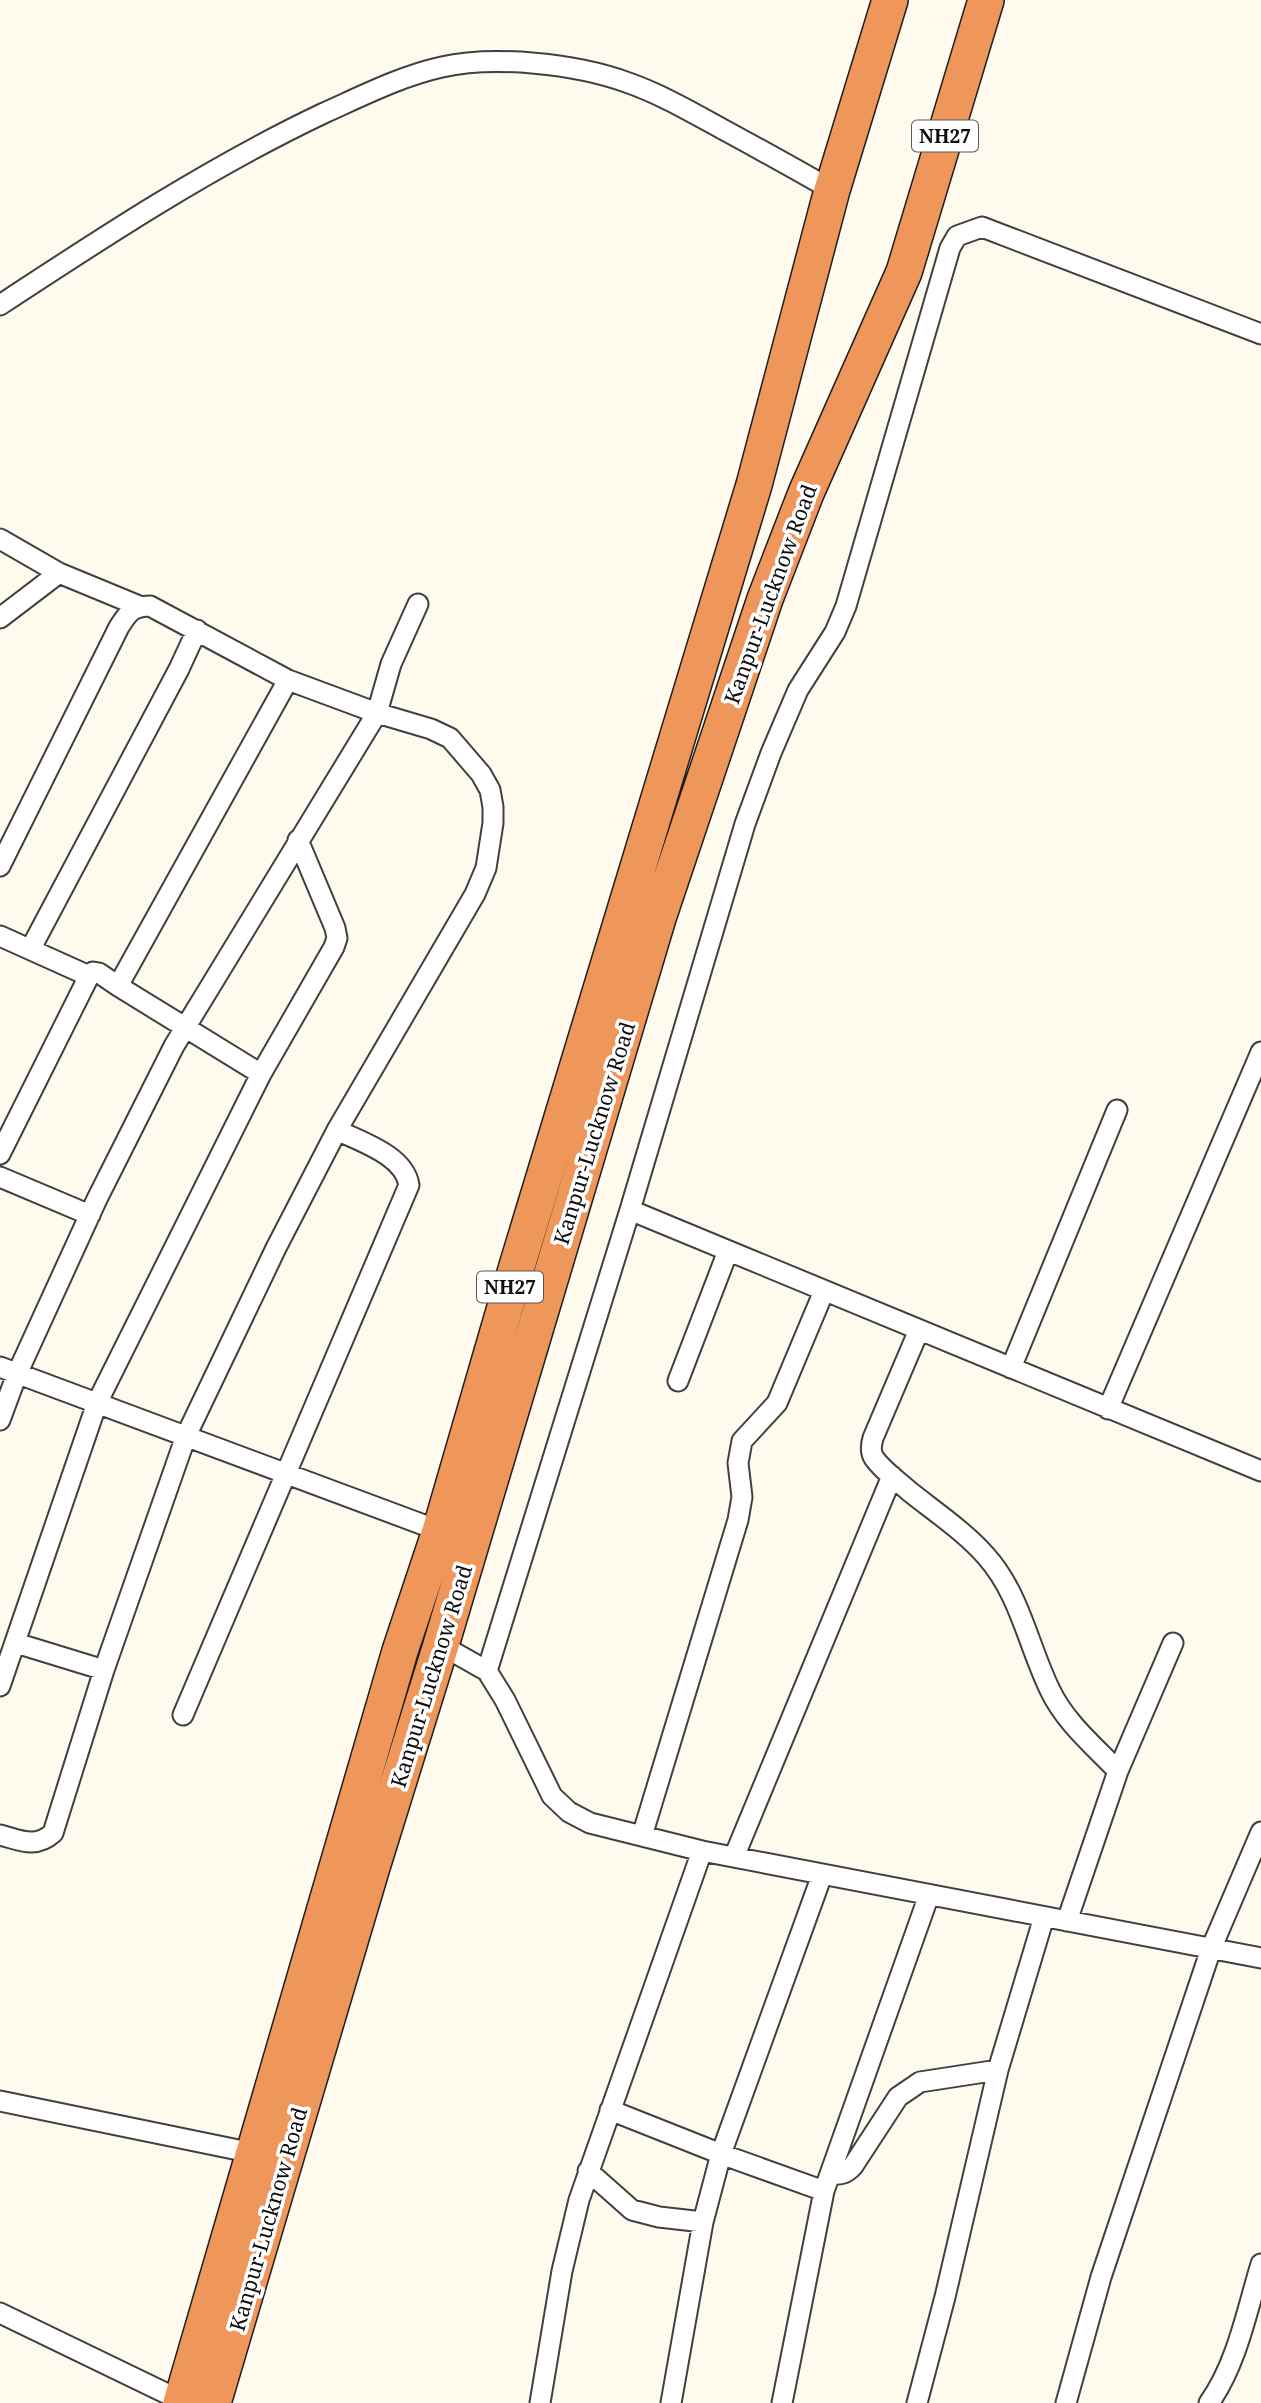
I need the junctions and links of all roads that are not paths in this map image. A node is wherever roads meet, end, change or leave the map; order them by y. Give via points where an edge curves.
1 (890, 0) edge
2 (986, 0) edge
3 (835, 180) junction
4 (0, 305) edge
5 (1261, 334) edge
6 (0, 539) edge
7 (59, 573) junction
8 (418, 604) dead end
9 (139, 606) junction
10 (0, 618) edge
11 (197, 630) junction
12 (288, 680) junction
13 (377, 713) junction
14 (298, 840) junction
15 (0, 866) edge
16 (0, 936) edge
17 (32, 948) junction
18 (89, 976) junction
19 (118, 986) junction
20 (186, 1026) junction
21 (1261, 1052) edge
22 (261, 1074) junction
23 (1117, 1110) dead end
24 (337, 1130) junction
25 (0, 1154) edge
26 (0, 1177) edge
27 (630, 1210) junction
28 (90, 1215) junction
29 (728, 1251) junction
30 (824, 1291) junction
31 (919, 1330) junction
32 (1011, 1368) junction
33 (8, 1371) edge
34 (678, 1381) dead end
35 (97, 1404) junction
36 (1108, 1409) junction
37 (0, 1420) edge
38 (186, 1436) junction
39 (1261, 1471) edge
40 (285, 1472) junction
41 (892, 1476) junction
42 (440, 1531) junction
43 (16, 1643) junction
44 (1173, 1643) dead end
45 (441, 1646) junction
46 (104, 1670) junction
47 (487, 1671) junction
48 (0, 1686) edge
49 (183, 1715) dead end
50 (1118, 1771) junction
51 (1261, 1832) edge
52 (0, 1836) edge
53 (642, 1836) junction
54 (363, 1839) junction
55 (702, 1851) junction
56 (734, 1857) junction
57 (822, 1875) junction
58 (929, 1895) junction
59 (1044, 1917) junction
60 (1067, 1922) junction
61 (1210, 1949) junction
62 (1261, 1958) edge
63 (998, 2070) junction
64 (0, 2101) edge
65 (610, 2110) junction
66 (253, 2153) junction
67 (721, 2154) junction
68 (588, 2171) junction
69 (827, 2183) junction
70 (703, 2222) junction
71 (1261, 2264) edge
72 (0, 2313) edge
73 (192, 2402) edge
74 (540, 2403) edge
75 (671, 2403) edge
76 (782, 2403) edge
77 (917, 2403) edge
78 (1066, 2403) edge
79 (1209, 2403) edge

1 - 3 highway, Kanpur-Lucknow Road / NH27
2 - 45 highway, Kanpur-Lucknow Road / NH27 via 904,272 811,481 756,626 659,918
3 - 4 street via 624,81 518,62 442,67 360,96 268,139 116,229
3 - 42 highway, Kanpur-Lucknow Road / NH27 via 754,485
5 - 27 street via 982,227 957,236 846,606 798,690 746,824
6 - 7 street
7 - 9 street
7 - 10 street
8 - 13 street via 391,664
9 - 11 street via 150,606
9 - 15 street via 128,612 119,627
11 - 12 street
11 - 17 street
12 - 13 street
12 - 19 street
13 - 14 street
13 - 24 street via 450,737 490,790 493,822 486,869 475,894
14 - 20 street
14 - 22 street via 337,938
16 - 17 street
17 - 18 street
18 - 19 street via 99,973
18 - 25 street
19 - 20 street
20 - 22 street
20 - 28 street
21 - 36 street
22 - 35 street
23 - 32 street
24 - 38 street
24 - 40 street via 401,1166 409,1185
26 - 28 street
27 - 29 street
27 - 47 street
28 - 33 street
29 - 30 street
29 - 34 street
30 - 31 street
30 - 53 street via 777,1403 742,1441 738,1520
31 - 32 street
31 - 41 street via 873,1438 874,1458
32 - 36 street
33 - 35 street
33 - 37 street
35 - 38 street
35 - 43 street
36 - 39 street
38 - 40 street
38 - 46 street
40 - 42 street
40 - 49 street
41 - 50 street via 972,1541 995,1567 1014,1597 1058,1705
41 - 56 street
42 - 54 highway, Kanpur-Lucknow Road / NH27 via 400,1651
43 - 46 street
43 - 48 street
44 - 50 street
45 - 47 street
45 - 54 highway, Kanpur-Lucknow Road / NH27
46 - 52 street via 52,1833 34,1843
47 - 53 street via 552,1796 590,1823
50 - 60 street
51 - 61 street
53 - 55 street
54 - 66 highway, Kanpur-Lucknow Road / NH27
54 - 73 highway, Kanpur-Lucknow Road / NH27
55 - 56 street
55 - 65 street
56 - 57 street
57 - 58 street
57 - 67 street
58 - 59 street
58 - 69 street
59 - 60 street
59 - 63 street
60 - 61 street
61 - 62 street
61 - 78 street via 1112,2244
63 - 69 street via 920,2082 909,2088 898,2097 848,2172
63 - 77 street
64 - 66 street
65 - 67 street
65 - 68 street
66 - 73 highway, Kanpur-Lucknow Road / NH27
67 - 69 street
67 - 70 street
68 - 70 street via 632,2210
68 - 74 street via 562,2271
69 - 76 street
70 - 75 street
71 - 79 street via 1225,2376
72 - 73 street

